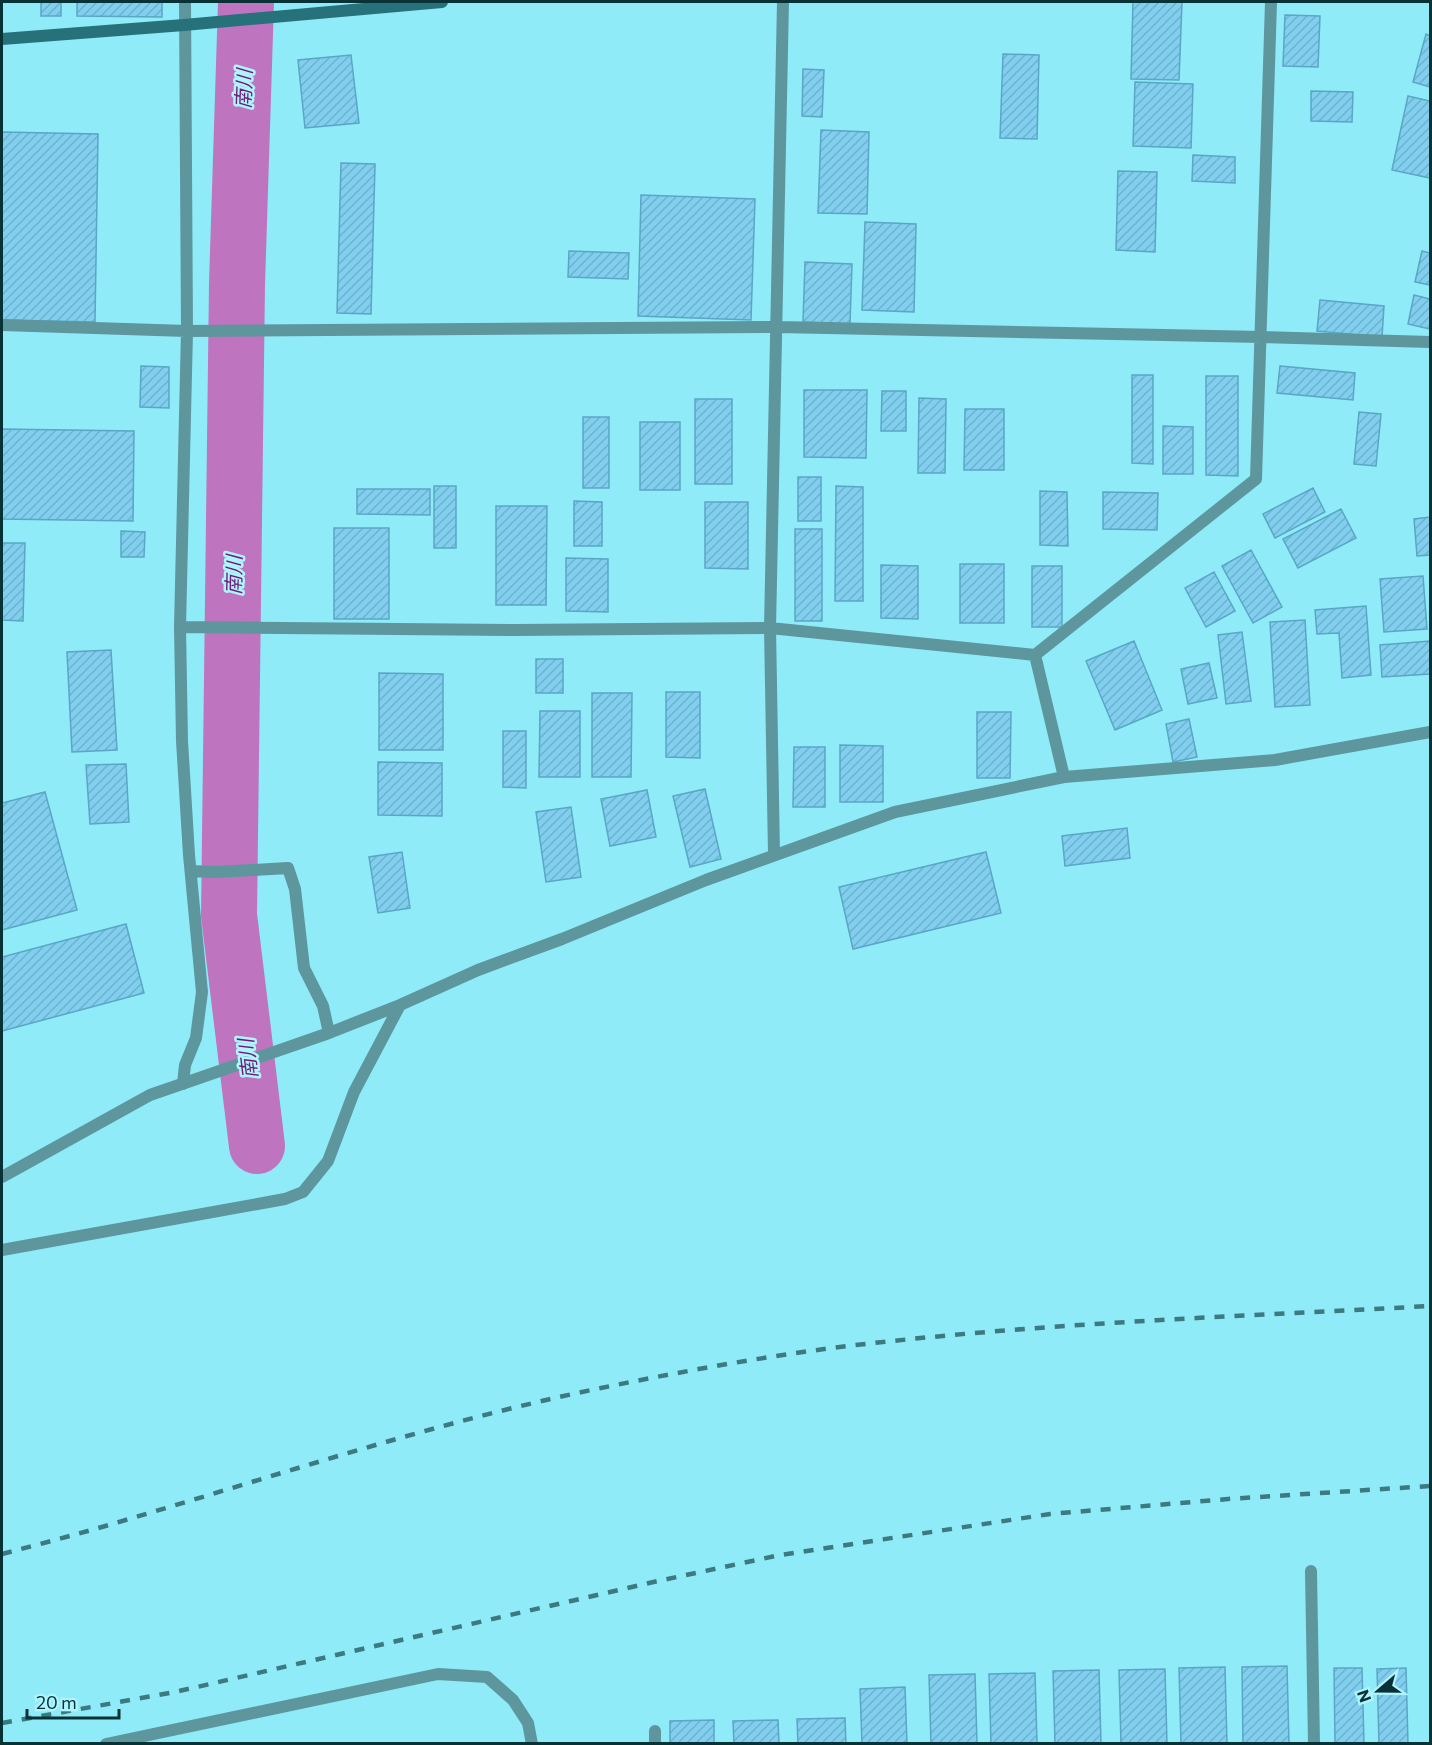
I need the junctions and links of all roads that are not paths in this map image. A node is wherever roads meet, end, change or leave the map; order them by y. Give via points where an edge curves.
1 (185, 2) edge
2 (442, 2) edge
3 (783, 2) edge
4 (1271, 2) edge
5 (184, 25) junction
6 (2, 39) edge
7 (2, 326) edge
8 (778, 327) junction
9 (187, 331) junction
10 (1262, 337) junction
11 (1431, 342) edge
12 (180, 627) junction
13 (770, 628) junction
14 (1035, 655) junction
15 (1431, 732) edge
16 (1064, 777) junction
17 (774, 854) junction
18 (191, 871) junction
19 (400, 1005) junction
20 (329, 1033) junction
21 (183, 1084) junction
22 (2, 1177) edge
23 (2, 1250) edge
24 (1311, 1571) dead end
25 (106, 1743) edge
26 (532, 1743) edge
27 (1314, 1743) edge

1 - 5 street
2 - 5 main road
3 - 8 street
4 - 10 street
5 - 6 main road
5 - 9 street
7 - 9 street
8 - 9 street
8 - 10 street
8 - 13 street
9 - 12 street
10 - 11 street
10 - 14 street via 1256,479
12 - 13 street
12 - 18 street via 182,741
13 - 14 street
13 - 17 street
14 - 16 street
15 - 16 street via 1275,760
16 - 17 street via 895,812
17 - 19 street via 478,970
18 - 20 street via 288,868 295,889 304,968 323,1006
18 - 21 street via 202,992 196,1038 185,1065
19 - 20 street
19 - 23 street via 354,1092 328,1161 303,1192 285,1199
20 - 21 street
21 - 22 street via 150,1095
24 - 27 street
25 - 26 street via 438,1674 487,1677 513,1700 528,1724

